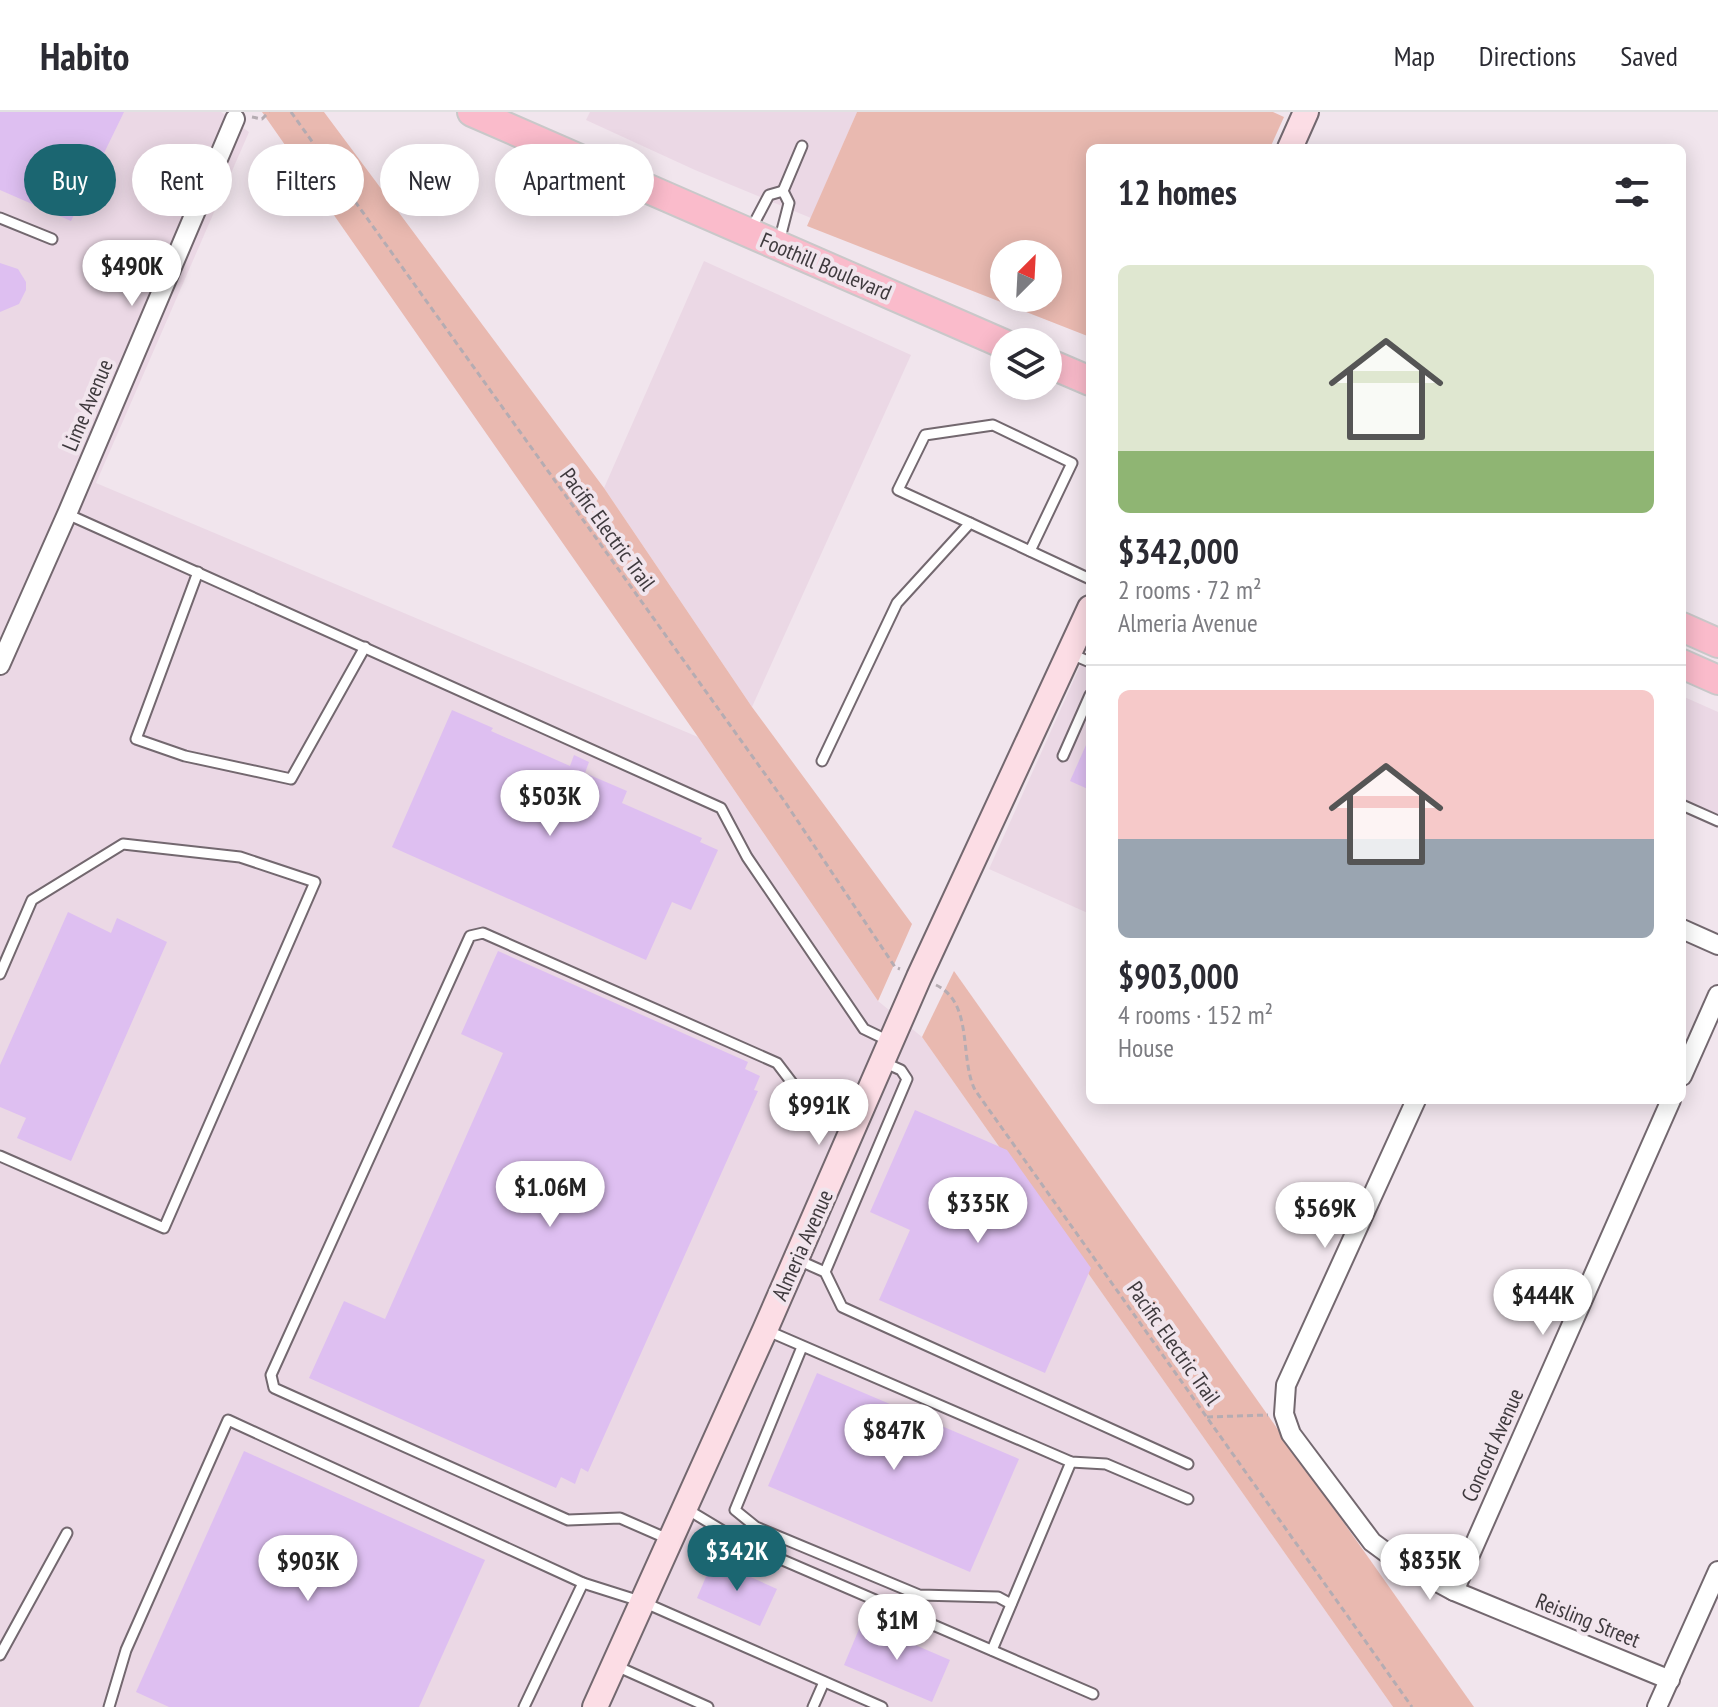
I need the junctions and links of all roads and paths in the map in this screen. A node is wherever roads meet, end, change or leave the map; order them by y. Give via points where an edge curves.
1 (269, 112) edge
2 (291, 112) edge
3 (472, 112) edge
4 (1306, 112) edge
5 (241, 117) joint
6 (1292, 144) edge
7 (802, 146) dead end
8 (783, 191) junction
9 (0, 218) edge
10 (749, 233) junction
11 (52, 239) dead end
12 (778, 246) junction
13 (990, 338) edge
14 (1062, 369) edge
15 (1086, 379) edge
16 (67, 514) junction
17 (970, 523) junction
18 (1030, 551) junction
19 (198, 572) junction
20 (1086, 577) edge
21 (1086, 628) edge
22 (1686, 629) edge
23 (1718, 643) edge
24 (365, 647) junction
25 (1080, 658) edge
26 (0, 665) edge
27 (1686, 666) edge
28 (1718, 680) edge
29 (1086, 704) edge
30 (1063, 756) dead end
31 (822, 761) dead end
32 (1686, 807) edge
33 (1718, 821) edge
34 (1686, 931) edge
35 (1718, 945) edge
36 (895, 967) dead end
37 (0, 974) edge
38 (941, 987) dead end
39 (1718, 995) edge
40 (886, 1052) junction
41 (1686, 1067) edge
42 (1414, 1104) edge
43 (1669, 1104) edge
44 (859, 1116) junction
45 (0, 1156) edge
46 (796, 1260) junction
47 (825, 1272) junction
48 (765, 1330) junction
49 (802, 1347) junction
50 (1284, 1414) junction
51 (1207, 1417) junction
52 (1071, 1462) junction
53 (1188, 1464) dead end
54 (1188, 1499) dead end
55 (685, 1508) junction
56 (67, 1533) dead end
57 (670, 1540) junction
58 (1718, 1571) edge
59 (583, 1583) junction
60 (1454, 1591) junction
61 (643, 1602) junction
62 (1011, 1604) junction
63 (992, 1650) junction
64 (0, 1655) edge
65 (614, 1665) junction
66 (1670, 1680) junction
67 (824, 1682) junction
68 (1093, 1694) dead end
69 (109, 1707) edge
70 (524, 1707) edge
71 (595, 1707) edge
72 (708, 1707) edge
73 (813, 1707) edge
74 (882, 1707) edge
75 (1412, 1707) edge
76 (1657, 1707) edge

1 - 5 path via 262,119
2 - 36 path, Pacific Electric Trail via 785,802
3 - 10 main road, Foothill Boulevard
4 - 6 street
5 - 16 street, Lime Avenue
7 - 8 lane
8 - 10 lane via 769,195
8 - 12 lane via 789,203
9 - 11 lane
10 - 12 main road, Foothill Boulevard
12 - 13 main road, Foothill Boulevard
14 - 15 main road
16 - 19 lane
16 - 26 street, Lime Avenue
17 - 18 lane
17 - 18 lane via 898,490 925,435 993,425 1072,463
17 - 31 lane via 897,603
18 - 20 lane
19 - 24 lane
19 - 24 lane via 136,739 185,756 291,779
21 - 25 street, Almeria Avenue
22 - 23 main road
24 - 40 lane via 721,808 747,857 864,1029
25 - 40 street, Almeria Avenue
27 - 28 main road
29 - 30 lane
32 - 33 lane
34 - 35 street
37 - 45 lane via 32,900 123,844 240,857 315,882 164,1228
38 - 51 path, Pacific Electric Trail via 958,1006 975,1090
39 - 41 street
40 - 44 street, Almeria Avenue
40 - 47 lane via 907,1079
42 - 50 street via 1286,1385
43 - 60 street, Concord Avenue
44 - 46 street, Almeria Avenue
44 - 57 lane via 796,1088 777,1063 483,933 470,936 271,1375 274,1388 568,1520 620,1518
46 - 47 lane
46 - 48 street, Almeria Avenue
47 - 53 lane via 842,1307
48 - 49 lane
48 - 55 street, Almeria Avenue
49 - 52 lane
49 - 62 lane via 735,1510 756,1527 919,1595 998,1597
50 - 51 path
50 - 60 street, Reisling Street via 1291,1434 1372,1542
51 - 75 path, Pacific Electric Trail
52 - 54 lane via 1106,1464
52 - 62 lane
55 - 57 street, Almeria Avenue
55 - 63 lane via 743,1543
56 - 64 lane
57 - 61 street, Almeria Avenue
58 - 66 street
59 - 61 lane
59 - 69 lane via 228,1420 126,1650
59 - 70 lane
60 - 66 street, Reisling Street
61 - 65 street, Almeria Avenue
61 - 67 lane
62 - 63 lane
63 - 68 lane
65 - 71 street, Almeria Avenue
65 - 72 lane
66 - 76 street
67 - 73 lane
67 - 74 lane

